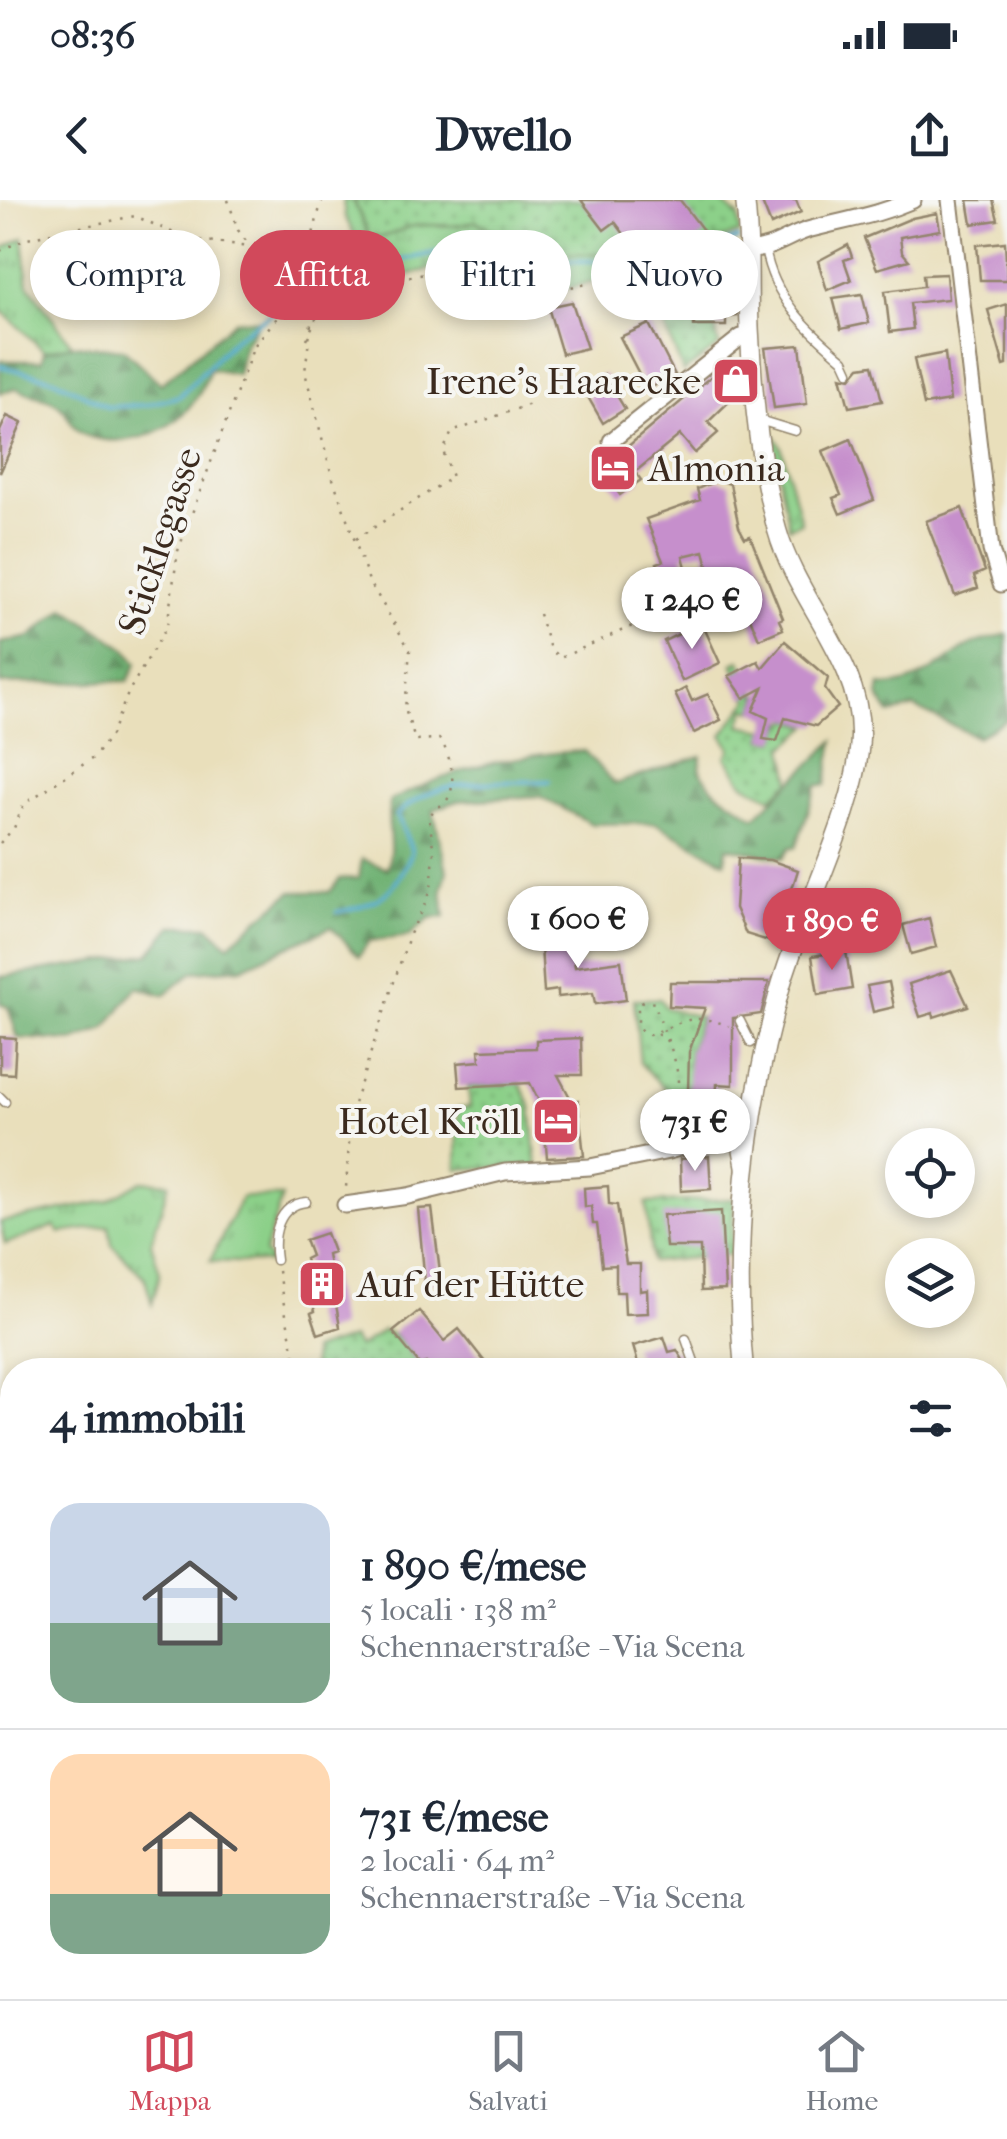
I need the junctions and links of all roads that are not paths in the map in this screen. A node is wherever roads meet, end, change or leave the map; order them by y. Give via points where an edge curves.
1 (745, 200) edge
2 (913, 200) edge
3 (950, 200) edge
4 (753, 230) edge
5 (758, 250) joint
6 (752, 320) edge
7 (750, 337) junction
8 (849, 370) dead end
9 (759, 420) junction
10 (795, 431) dead end
11 (611, 441) dead end
12 (1001, 584) dead end
13 (740, 1021) dead end
14 (751, 1043) dead end
15 (734, 1131) joint
16 (744, 1178) junction
17 (306, 1202) dead end
18 (345, 1205) road end
19 (276, 1260) road end
20 (686, 1340) dead end
21 (692, 1358) edge
22 (744, 1358) edge

1 - 4 street
2 - 5 street
3 - 12 street
5 - 8 lane via 784,302
6 - 7 street
7 - 9 street
7 - 11 street
9 - 10 lane
9 - 16 street via 776,530 850,679 860,739 848,796 780,990
13 - 14 lane
15 - 16 lane
15 - 18 street via 590,1167 506,1172
16 - 22 street
17 - 19 lane via 283,1214
20 - 21 lane

